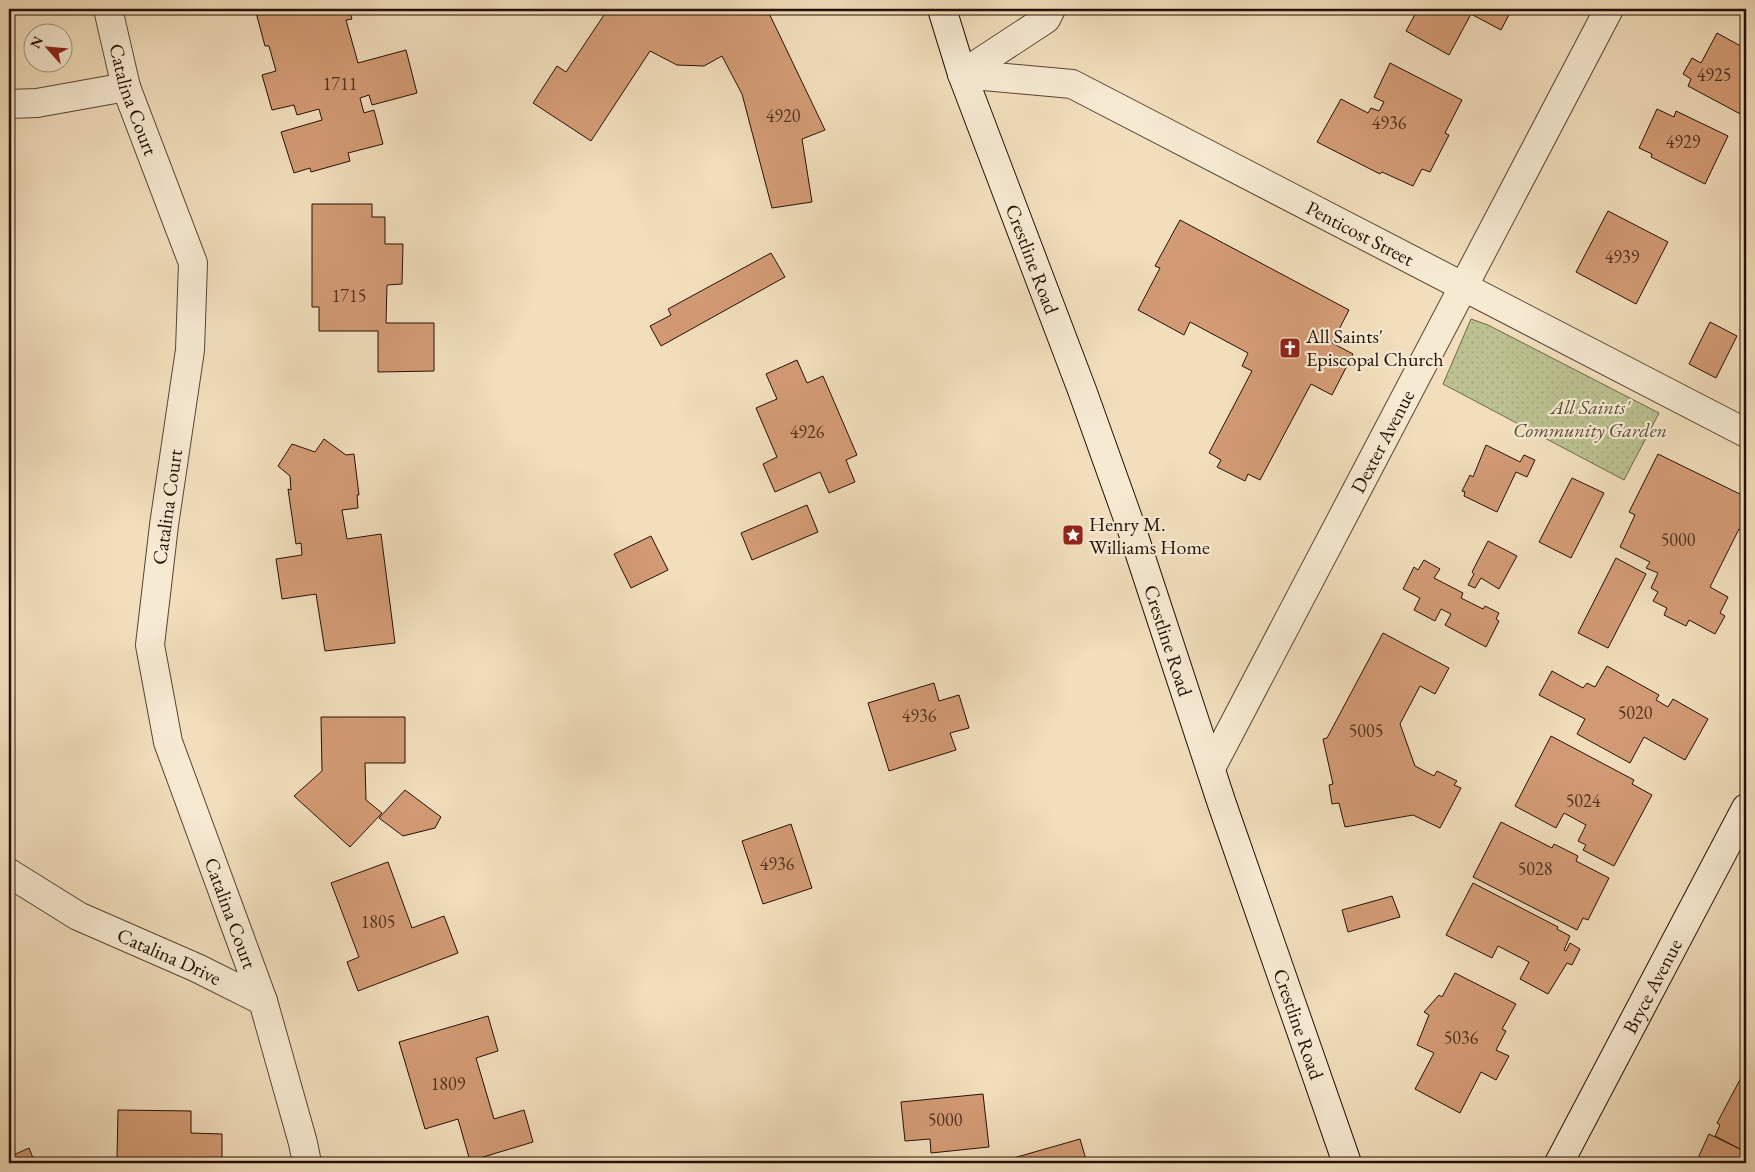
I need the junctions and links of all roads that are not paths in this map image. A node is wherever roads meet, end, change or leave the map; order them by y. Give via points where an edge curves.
1 (108, 9) edge
2 (942, 9) edge
3 (1051, 9) edge
4 (1609, 9) edge
5 (962, 74) junction
6 (126, 87) junction
7 (9, 104) edge
8 (1464, 287) junction
9 (1746, 433) edge
10 (1211, 768) junction
11 (1746, 808) edge
12 (9, 872) edge
13 (263, 1001) junction
14 (307, 1163) edge
15 (1347, 1163) edge
16 (1559, 1163) edge

1 - 6 street, Catalina Court
2 - 5 street, Crestline Road
3 - 5 street via 1046,19
4 - 8 street, Dexter Avenue
5 - 8 street, Penticost Street via 1072,84
5 - 10 street, Crestline Road via 1082,390
6 - 7 street via 37,103
6 - 13 street, Catalina Court via 193,263 190,350 150,644 168,742
8 - 9 street, Penticost Street
8 - 10 street, Dexter Avenue
10 - 15 street, Crestline Road
11 - 16 street, Bryce Avenue
12 - 13 street, Catalina Drive via 78,916
13 - 14 street

